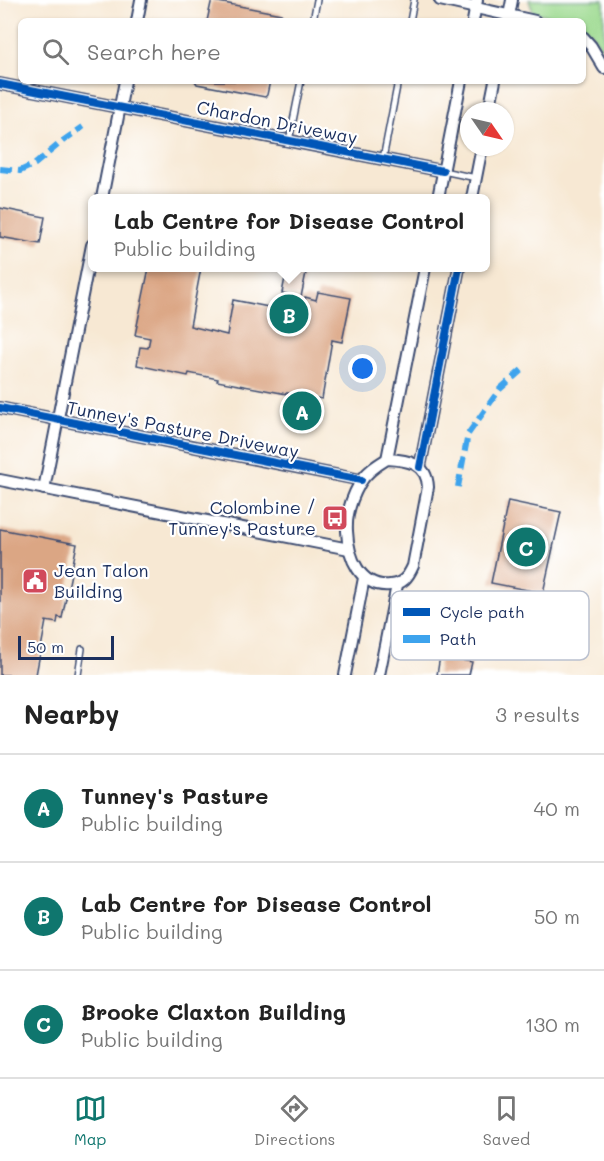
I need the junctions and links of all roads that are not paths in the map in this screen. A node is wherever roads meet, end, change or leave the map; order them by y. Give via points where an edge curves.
1 (141, 0) edge
2 (317, 0) edge
3 (414, 0) edge
4 (440, 0) edge
5 (512, 0) edge
6 (477, 4) edge
7 (138, 18) edge
8 (314, 18) edge
9 (411, 18) edge
10 (508, 18) edge
11 (586, 40) edge
12 (604, 68) edge
13 (0, 84) edge
14 (124, 84) edge
15 (300, 84) edge
16 (397, 84) edge
17 (460, 84) edge
18 (494, 84) edge
19 (491, 102) edge
20 (120, 108) junction
21 (289, 141) junction
22 (480, 156) edge
23 (383, 159) junction
24 (443, 171) junction
25 (476, 178) junction
26 (103, 194) edge
27 (439, 194) edge
28 (473, 194) edge
29 (88, 270) edge
30 (424, 272) edge
31 (458, 272) edge
32 (0, 408) edge
33 (58, 420) junction
34 (387, 459) junction
35 (420, 467) junction
36 (0, 480) edge
37 (361, 480) junction
38 (44, 489) junction
39 (350, 549) junction
40 (364, 578) junction
41 (397, 585) junction
42 (396, 591) edge
43 (391, 617) edge
44 (82, 649) dead end
45 (78, 675) edge
46 (345, 675) edge
47 (380, 675) edge

1 - 7 street
2 - 8 lane
3 - 9 lane
4 - 6 street
5 - 10 street
6 - 10 street
11 - 12 street
13 - 20 street, Chardon Driveway
14 - 20 street
15 - 21 lane
16 - 23 lane
17 - 24 street
18 - 19 street
20 - 21 street, Chardon Driveway
20 - 26 street
21 - 23 street, Chardon Driveway
22 - 25 street
23 - 24 street, Chardon Driveway
24 - 25 lane, Chardon Driveway
24 - 27 street
25 - 28 street
29 - 33 street
30 - 34 street
31 - 35 street
32 - 33 street, Tunney's Pasture Driveway
33 - 37 street, Tunney's Pasture Driveway
33 - 38 street
34 - 35 street
34 - 37 street
35 - 41 street via 428,487 415,554 410,575
36 - 38 street
37 - 39 street via 348,513
38 - 39 street
39 - 40 street
40 - 41 street via 386,586
40 - 46 street
41 - 42 street
43 - 47 street
44 - 45 lane

